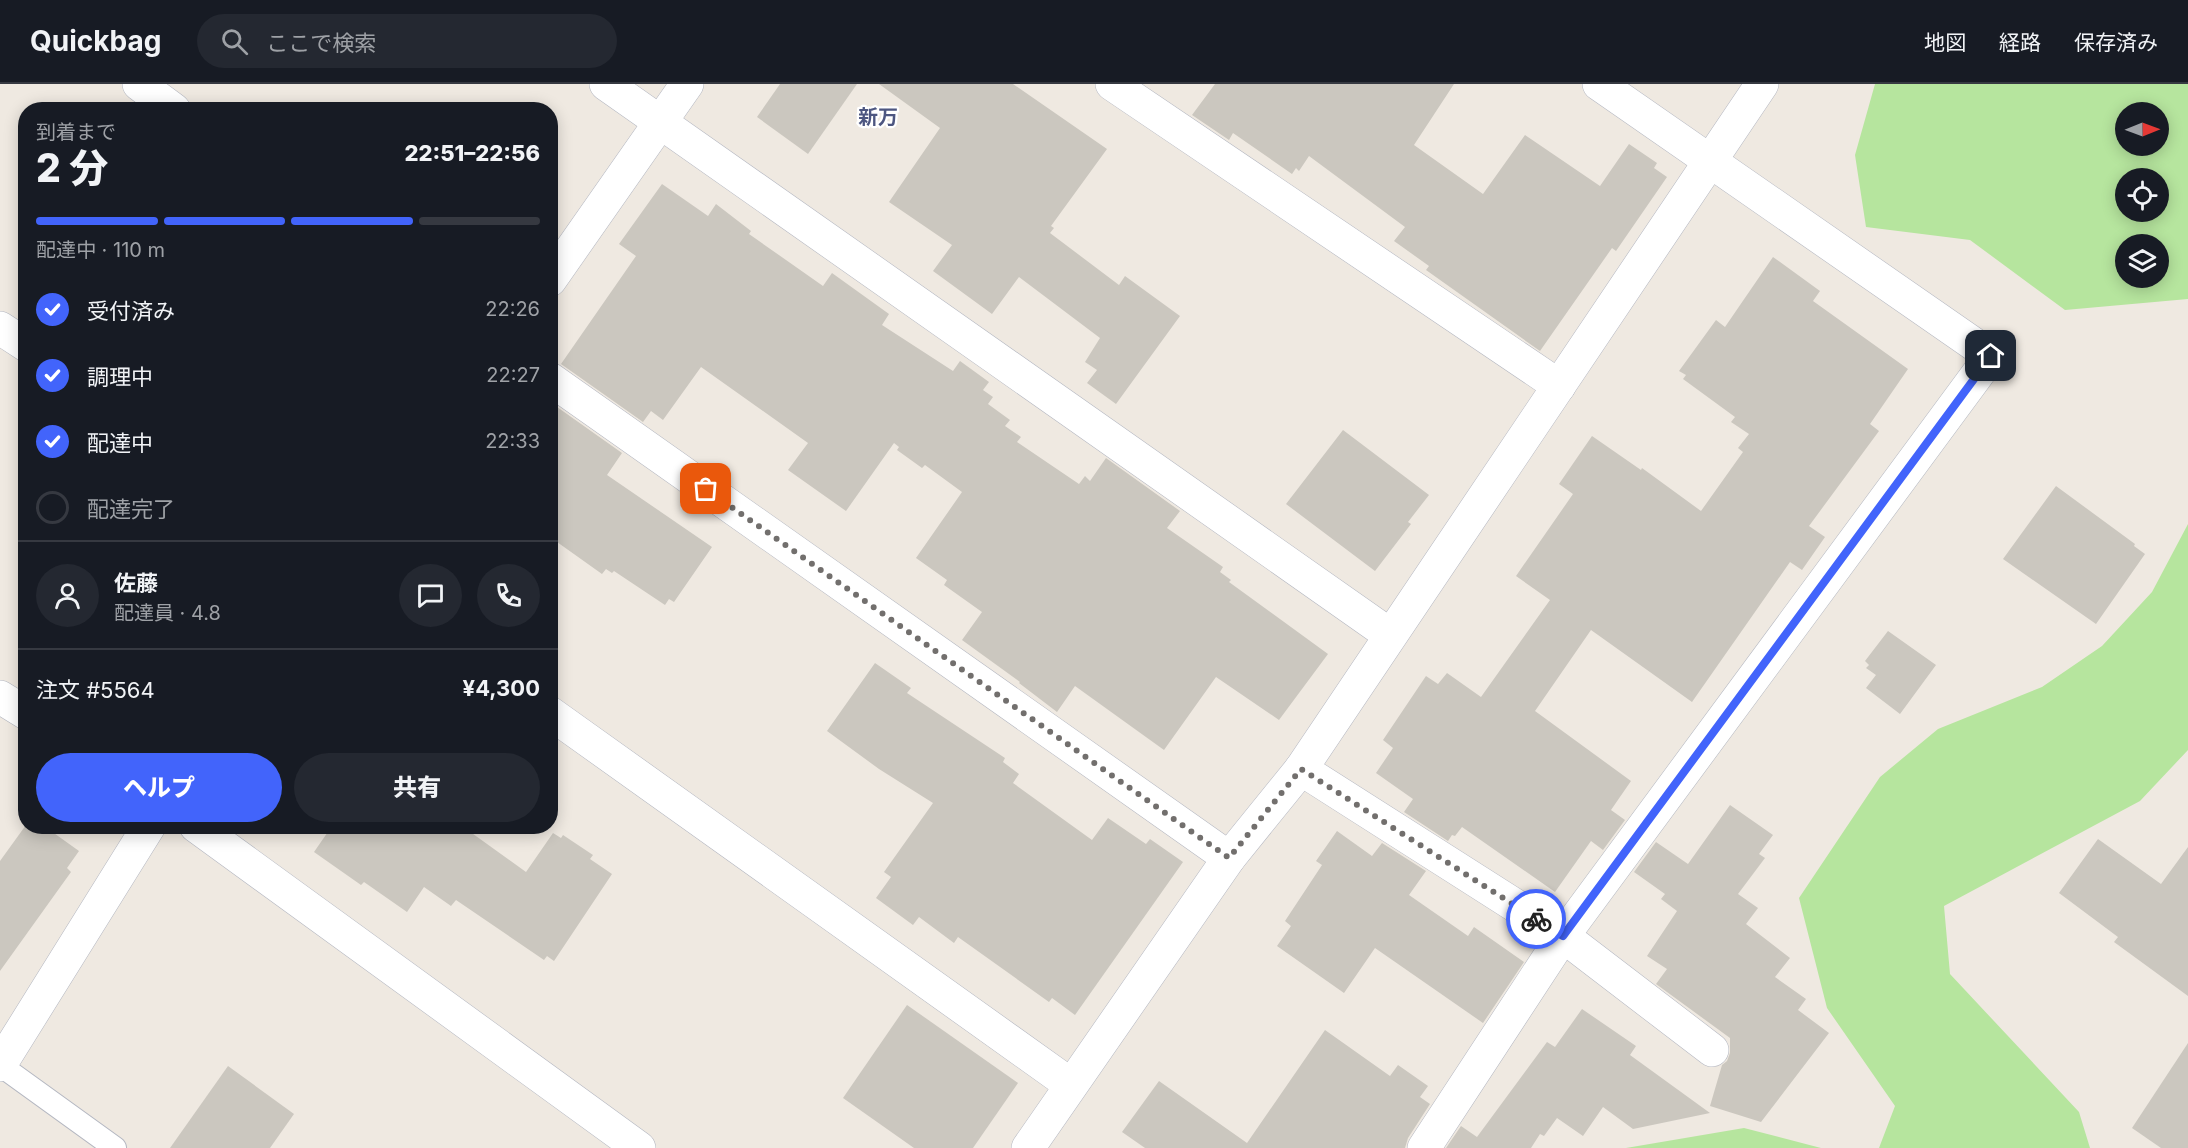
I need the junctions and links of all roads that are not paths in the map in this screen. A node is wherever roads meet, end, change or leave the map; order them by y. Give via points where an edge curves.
1 (139, 84) edge
2 (606, 84) edge
3 (687, 84) edge
4 (1112, 84) edge
5 (1599, 84) edge
6 (1762, 84) edge
7 (163, 102) edge
8 (660, 122) junction
9 (1711, 161) junction
10 (558, 269) edge
11 (0, 328) edge
12 (18, 340) edge
13 (558, 385) edge
14 (1559, 386) junction
15 (1390, 635) junction
16 (0, 696) edge
17 (18, 708) edge
18 (558, 719) edge
19 (1301, 769) junction
20 (144, 834) edge
21 (207, 834) edge
22 (1229, 858) junction
23 (1563, 936) junction
24 (1712, 1050) dead end
25 (0, 1065) edge
26 (1071, 1085) junction
27 (115, 1148) edge
28 (639, 1148) edge
29 (1028, 1148) edge
30 (1424, 1148) edge

1 - 7 street
2 - 8 street
3 - 8 street
4 - 14 street
5 - 9 street
6 - 9 street
8 - 10 street
8 - 15 street
9 - 14 street
9 - 23 street via 1991,356
11 - 12 street
13 - 22 street
14 - 15 street
15 - 19 street
16 - 17 street
18 - 26 street
19 - 22 street
19 - 23 street
20 - 25 street
21 - 28 street
22 - 26 street
23 - 24 street
23 - 30 street
25 - 27 lane
26 - 29 street

